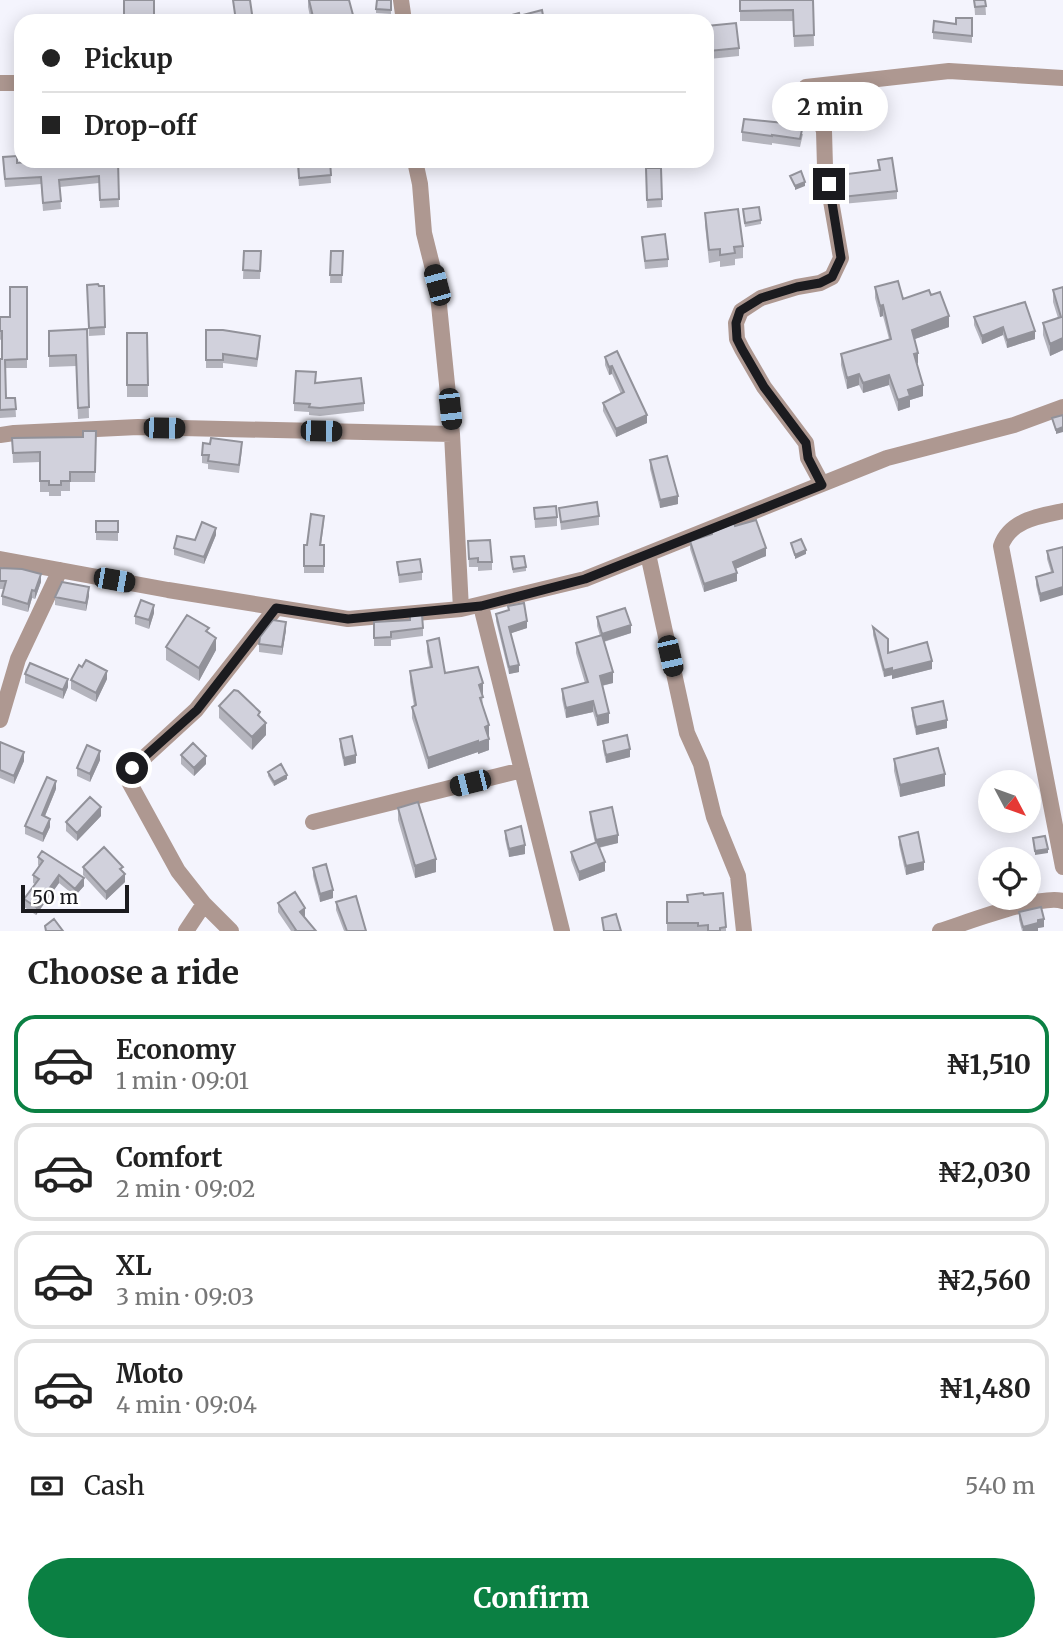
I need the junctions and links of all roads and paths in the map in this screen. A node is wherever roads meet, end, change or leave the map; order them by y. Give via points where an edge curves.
1 (1063, 78) edge
2 (417, 168) edge
3 (1063, 407) edge
4 (452, 434) junction
5 (0, 436) edge
6 (822, 485) junction
7 (1063, 511) edge
8 (648, 554) junction
9 (0, 559) edge
10 (60, 570) junction
11 (481, 606) junction
12 (276, 608) junction
13 (461, 609) junction
14 (0, 720) edge
15 (522, 770) junction
16 (313, 822) dead end
17 (1063, 867) edge
18 (1063, 901) edge
19 (204, 904) junction
20 (186, 931) edge
21 (231, 931) edge
22 (562, 931) edge
23 (744, 931) edge
24 (940, 931) edge

1 - 6 street via 949,71 806,87 824,131 825,167 841,258 832,277 761,298 740,311 736,323 742,349 806,443
2 - 4 street via 424,233 437,285
3 - 6 street via 1014,425 887,458
4 - 5 street via 138,427
4 - 13 street
6 - 8 street
7 - 17 street via 1014,526 1001,546
8 - 11 street via 585,579
8 - 23 street via 687,733 738,876
9 - 10 street
10 - 12 street
10 - 14 street via 18,659
11 - 13 street
11 - 15 street
12 - 13 street via 348,619
12 - 19 street via 197,710 132,768 128,780 178,871
15 - 16 street
15 - 22 street
18 - 24 street via 1021,906
19 - 20 street
19 - 21 street

